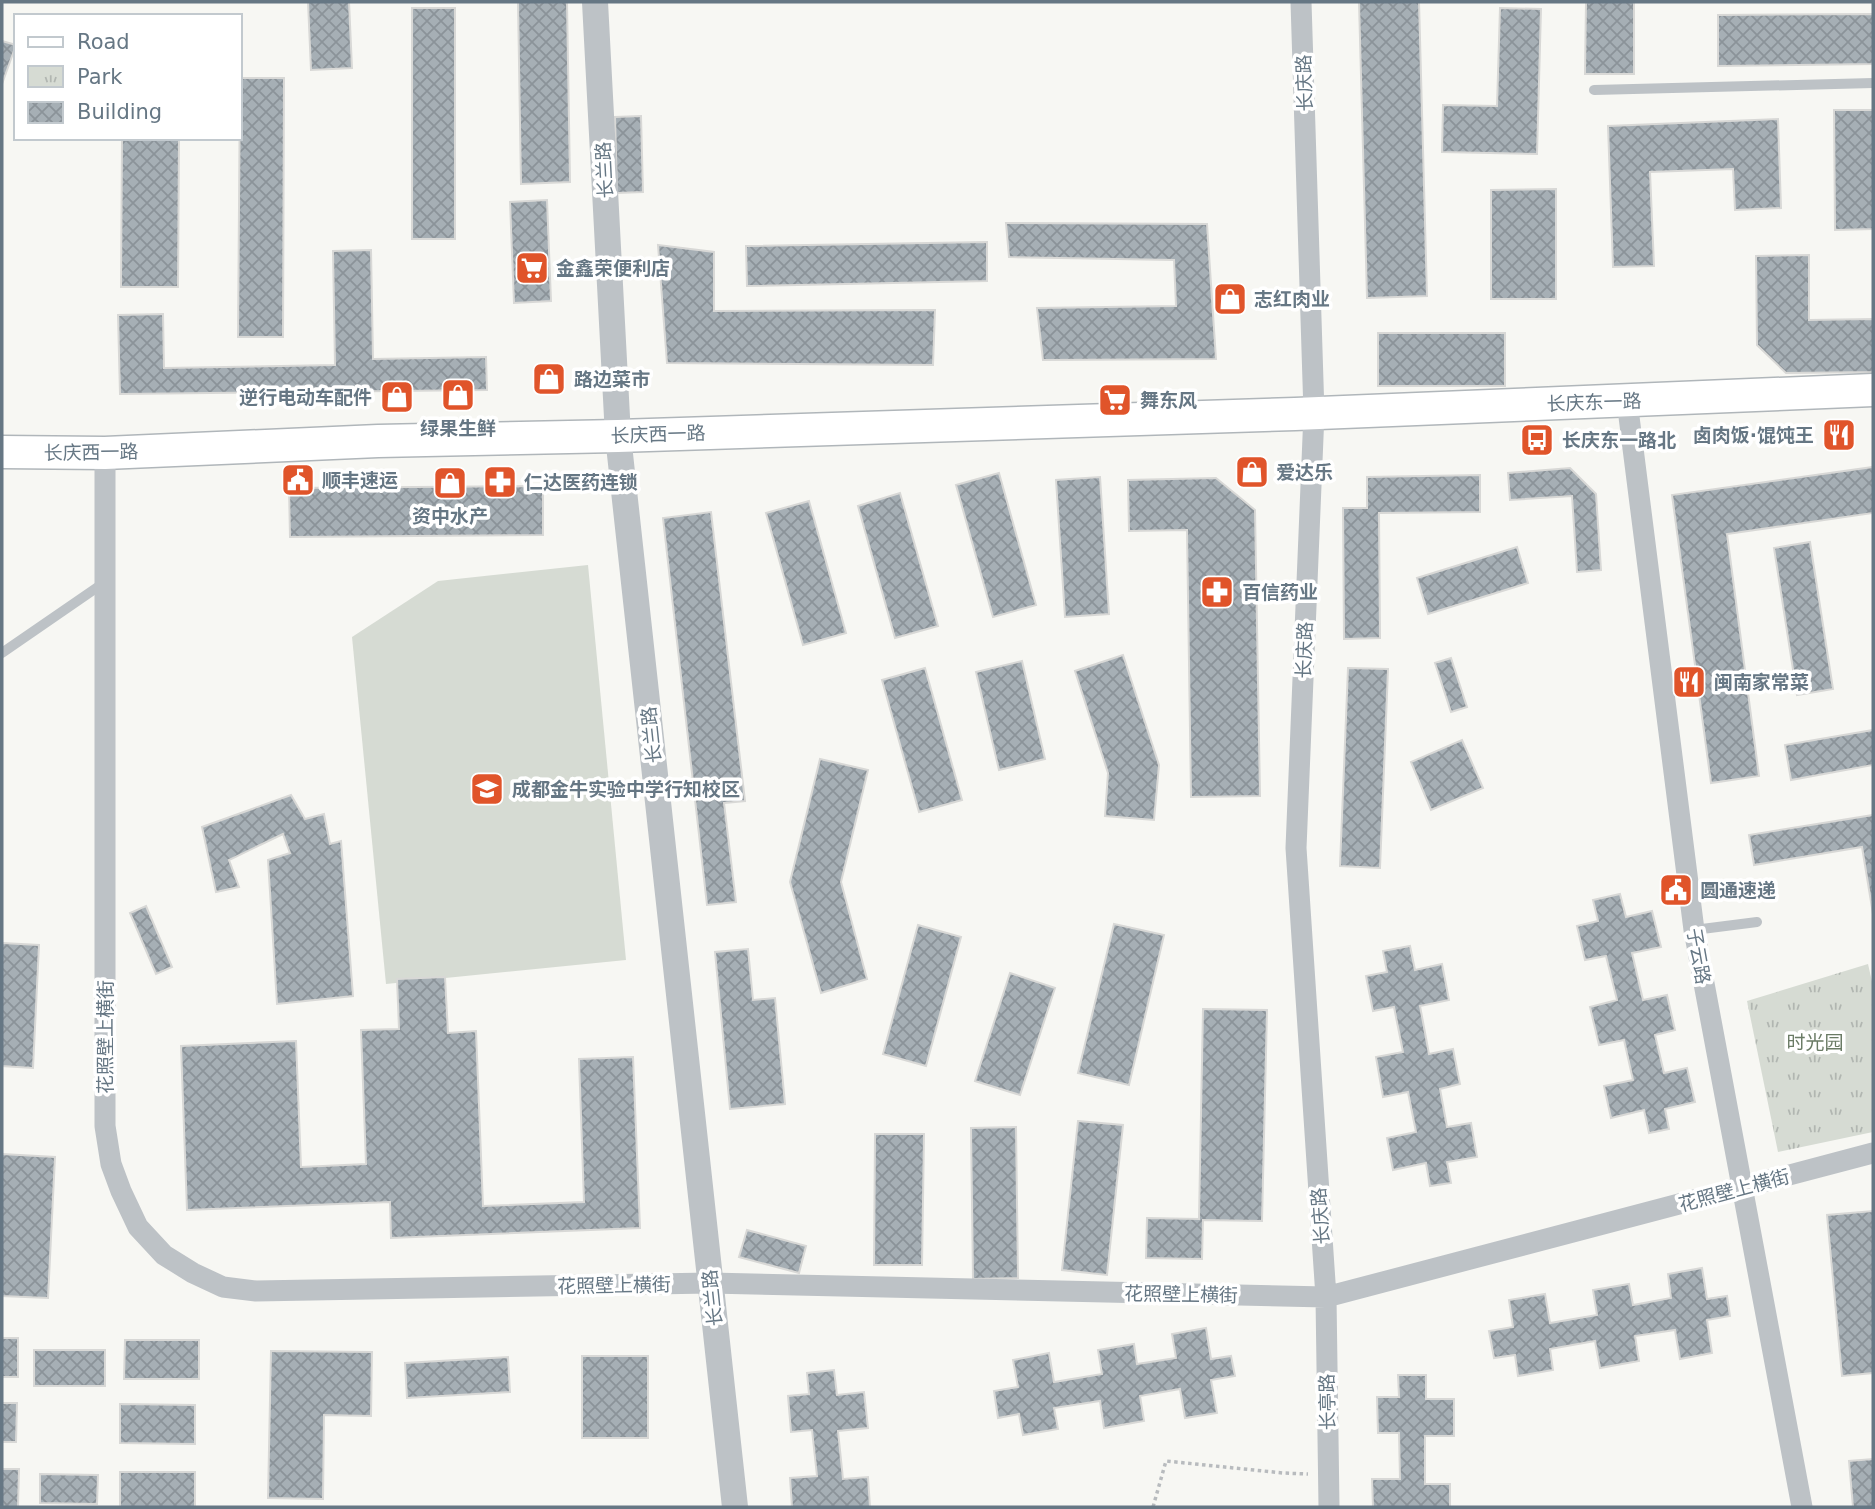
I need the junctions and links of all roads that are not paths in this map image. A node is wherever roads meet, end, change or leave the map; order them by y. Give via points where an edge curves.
1 (594, 2) edge
2 (1301, 2) edge
3 (1873, 83) edge
4 (1594, 90) dead end
5 (1873, 390) edge
6 (1627, 401) junction
7 (1314, 413) junction
8 (618, 436) junction
9 (2, 452) edge
10 (105, 453) junction
11 (105, 582) junction
12 (2, 653) edge
13 (1757, 922) dead end
14 (1694, 930) junction
15 (1873, 1153) edge
16 (1743, 1188) junction
17 (710, 1283) junction
18 (1326, 1297) junction
19 (735, 1507) edge
20 (1329, 1507) edge
21 (1802, 1507) edge

1 - 8 street, 长兰路
2 - 7 street, 长庆路
3 - 4 lane
5 - 6 main road, 长庆东一路
6 - 7 main road, 长庆东一路
6 - 14 street, 子云路
7 - 8 main road, 长庆西一路
7 - 18 street, 长庆路 via 1296,848
8 - 10 main road, 长庆西一路
8 - 17 street, 长兰路
9 - 10 main road, 长庆西一路
10 - 11 street, 花照壁上横街
11 - 12 lane
11 - 17 street, 花照壁上横街 via 105,1126 111,1164 138,1227 164,1255 193,1273 223,1287 256,1291
13 - 14 lane
14 - 16 street, 子云路
15 - 16 street, 花照壁上横街
16 - 18 street, 花照壁上横街
16 - 21 street, 子云路
17 - 18 street, 花照壁上横街
17 - 19 street, 长兰路
18 - 20 street, 长亭路

